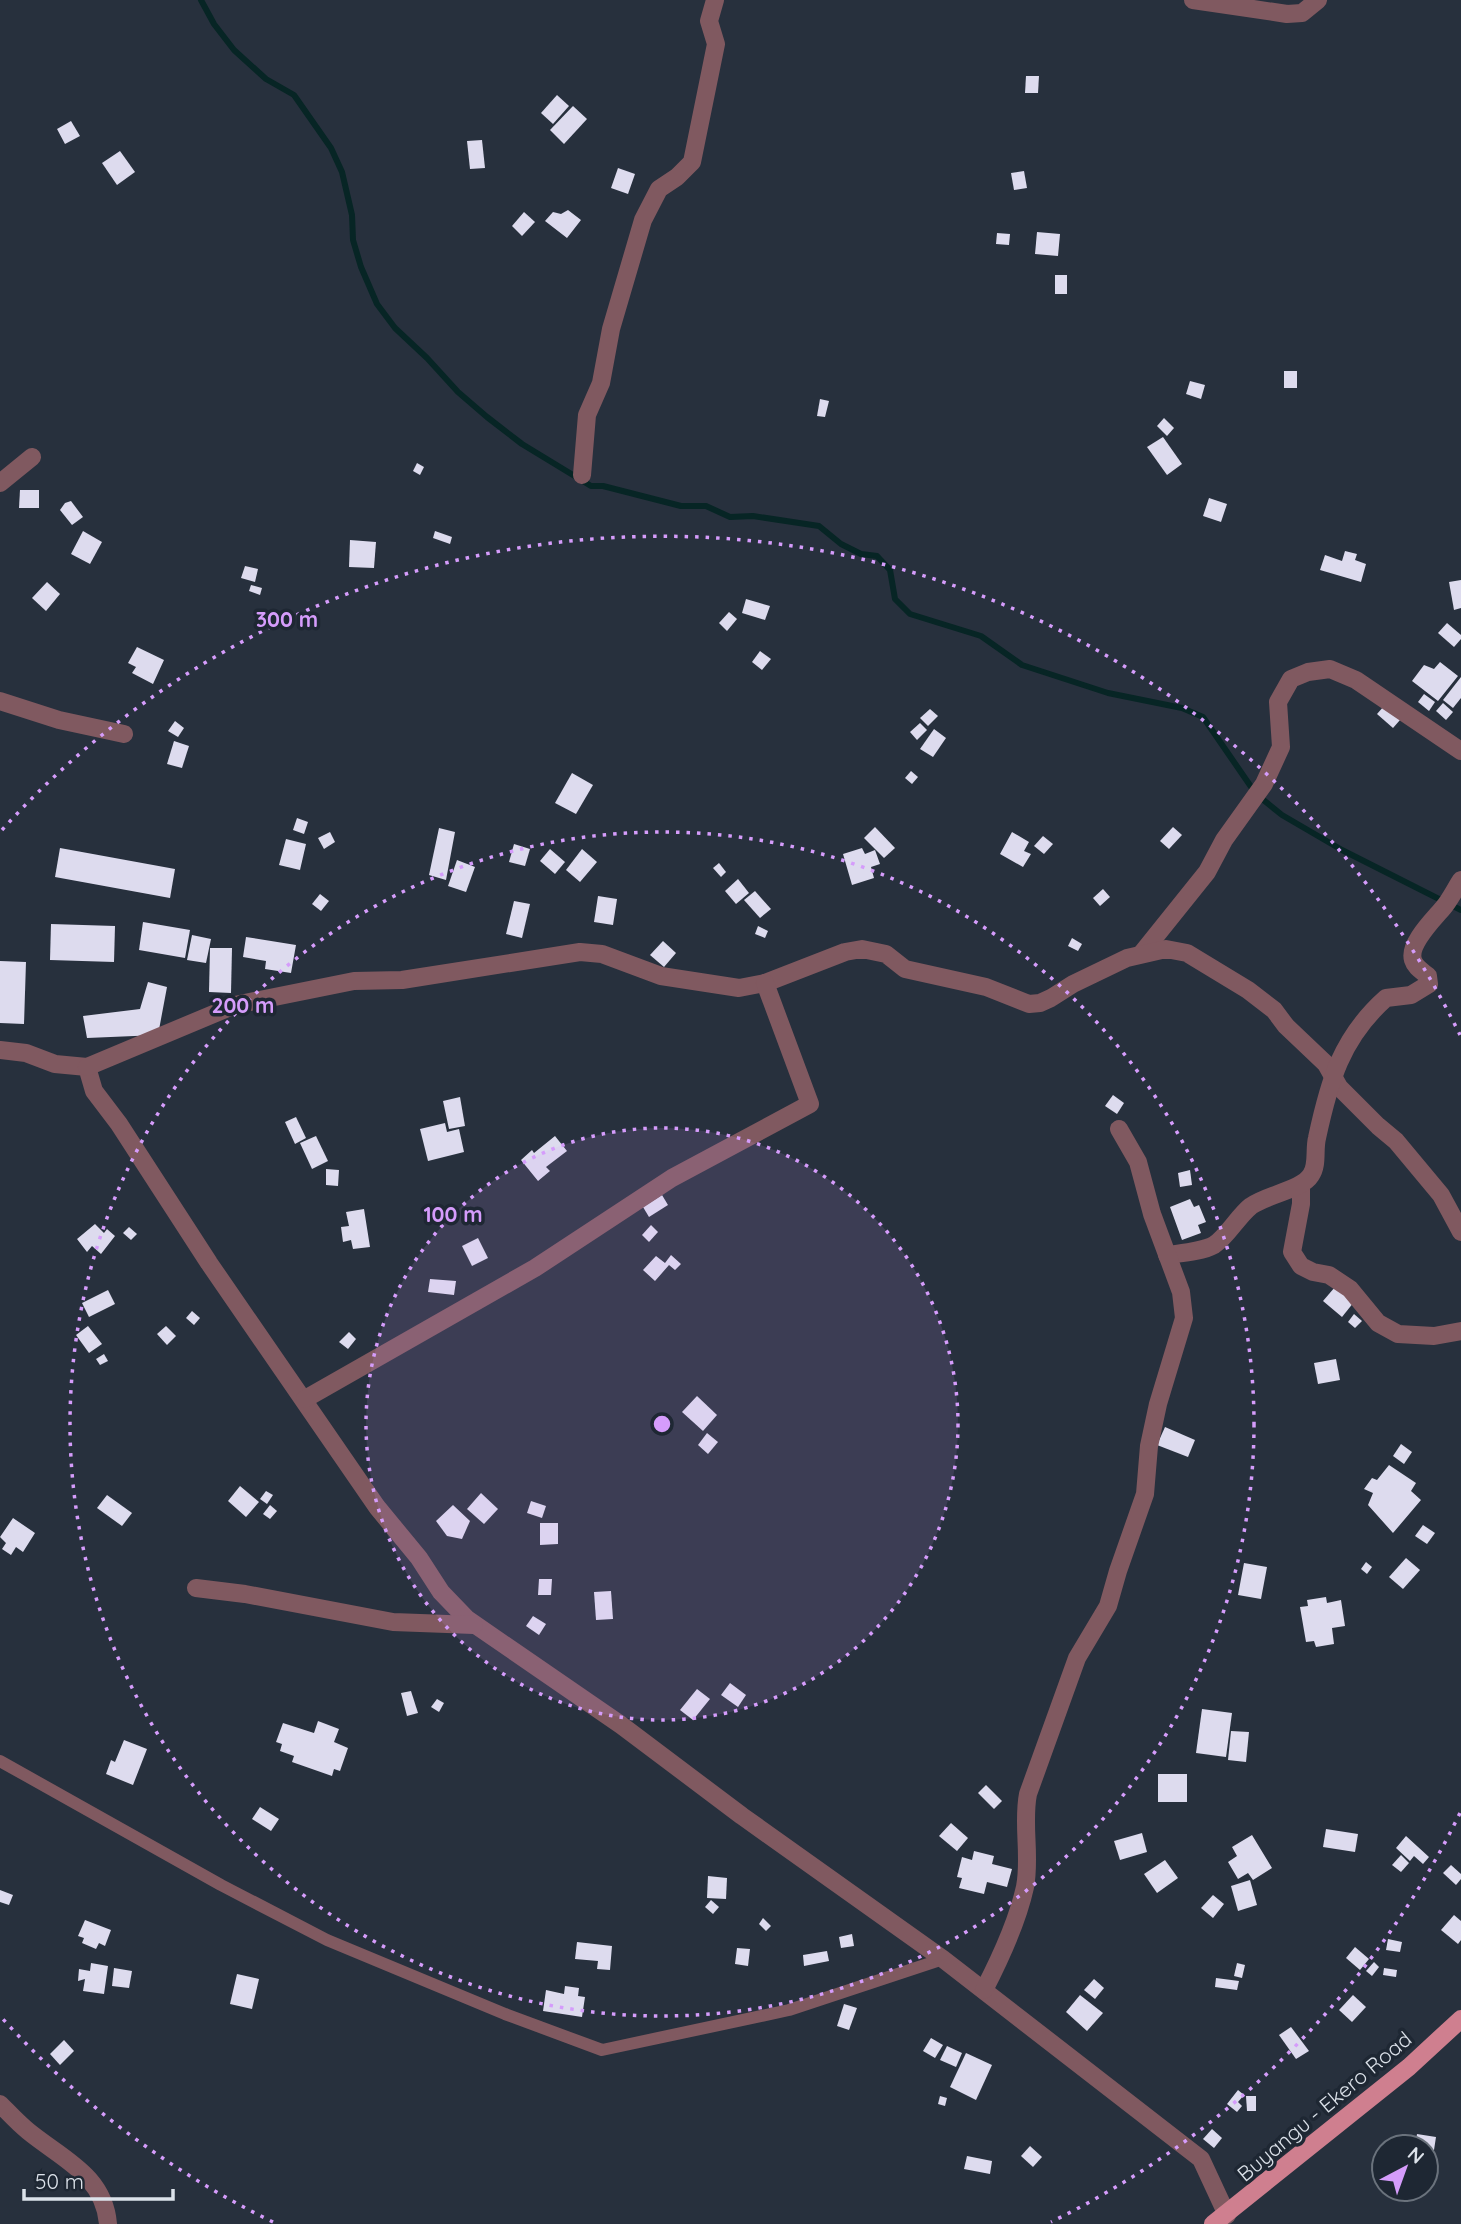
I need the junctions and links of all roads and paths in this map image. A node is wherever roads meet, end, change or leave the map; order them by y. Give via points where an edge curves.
1 (715, 0) edge
2 (1193, 0) edge
3 (1318, 0) edge
4 (32, 457) dead end
5 (582, 475) dead end
6 (0, 483) edge
7 (0, 701) edge
8 (124, 734) dead end
9 (1461, 751) edge
10 (1461, 880) edge
11 (1142, 953) junction
12 (765, 983) junction
13 (0, 1050) edge
14 (87, 1067) junction
15 (1332, 1075) junction
16 (1119, 1129) dead end
17 (1301, 1185) junction
18 (1461, 1232) edge
19 (1167, 1255) junction
20 (1461, 1331) edge
21 (305, 1399) junction
22 (196, 1588) dead end
23 (474, 1625) junction
24 (0, 1761) edge
25 (943, 1959) junction
26 (984, 1990) junction
27 (1461, 2019) edge
28 (0, 2104) edge
29 (1220, 2219) edge
30 (108, 2224) edge

1 - 5 street via 709,21 716,44 692,162 659,189 643,220 611,328 601,383 587,415
2 - 3 street via 1287,14 1302,13
4 - 6 street
7 - 8 street
9 - 11 street via 1356,680 1330,669 1291,679 1278,702 1281,747 1264,784 1207,872
10 - 15 street via 1414,947 1414,964 1428,976 1429,984 1411,995 1386,998 1373,1009 1349,1041
11 - 12 street via 1040,1003 1028,1004 986,987 905,969 886,954 862,949
11 - 15 street via 1166,949 1187,953 1248,990 1274,1010
12 - 14 street via 739,989 716,986 661,976 602,954 554,955 402,980 354,981 235,1005
12 - 21 street via 810,1104 672,1178 535,1268
13 - 14 street
14 - 21 street via 94,1091
15 - 17 street via 1315,1164
15 - 18 street via 1441,1195
16 - 19 street via 1138,1162
17 - 19 street via 1249,1207 1215,1244
17 - 20 street via 1292,1252 1301,1266 1329,1275 1350,1289 1378,1323 1398,1334 1434,1336
19 - 26 street via 1181,1292 1184,1318 1158,1404 1145,1494 1108,1606 1077,1658 1028,1794 1025,1888 1000,1960
21 - 23 street via 377,1507 441,1592
22 - 23 street via 393,1622
23 - 25 street via 621,1725
24 - 25 lane via 327,1940 602,2050 789,2010
25 - 26 street
26 - 29 street via 1201,2159
27 - 29 main road, Buyangu - Ekero Road via 1409,2067
28 - 30 street via 93,2183 107,2206

